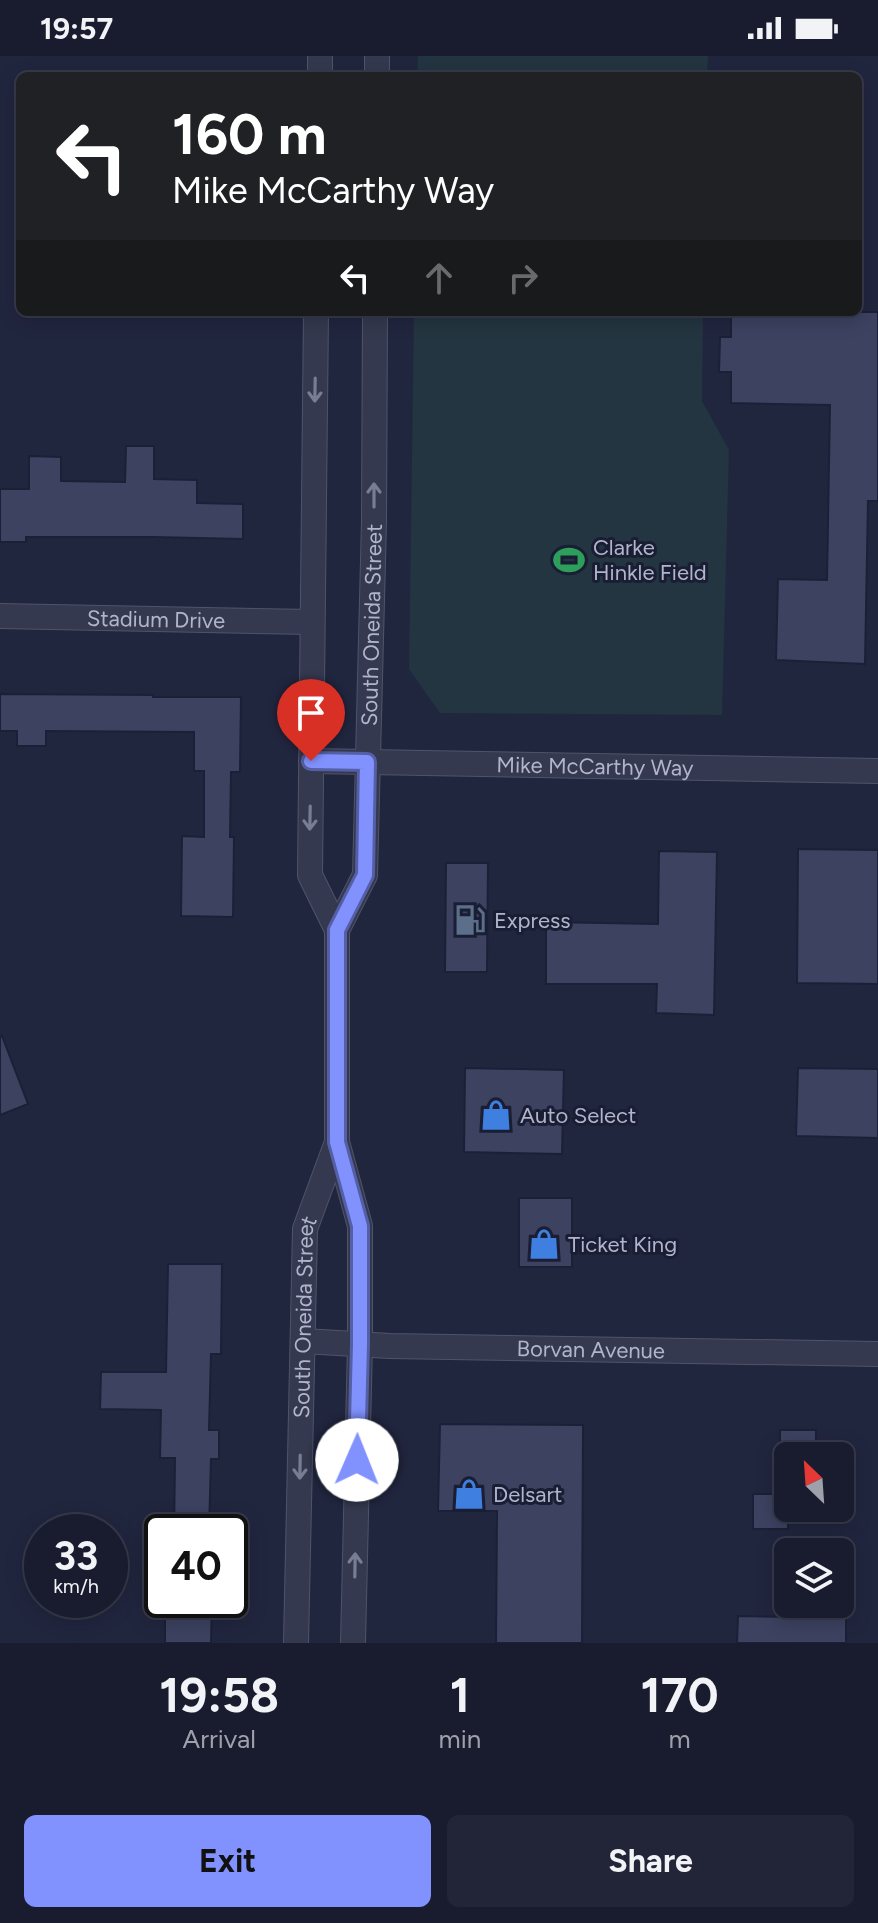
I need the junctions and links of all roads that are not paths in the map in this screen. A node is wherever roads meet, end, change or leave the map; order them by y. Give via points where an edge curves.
1 (316, 316) edge
2 (375, 316) edge
3 (0, 616) edge
4 (312, 622) junction
5 (311, 761) junction
6 (367, 762) junction
7 (878, 771) edge
8 (337, 930) junction
9 (337, 1142) junction
10 (303, 1341) junction
11 (360, 1344) junction
12 (878, 1354) edge
13 (296, 1643) edge
14 (353, 1643) edge

1 -> 4 street, South Oneida Street
6 -> 2 street, South Oneida Street
3 - 4 street, Stadium Drive
4 - 5 street, South Oneida Street
5 - 6 street, Mike McCarthy Way
5 -> 8 street, South Oneida Street via 310,875
6 - 7 street, Mike McCarthy Way
6 - 8 street, South Oneida Street via 365,875
8 - 9 street, South Oneida Street
9 - 10 street, South Oneida Street via 305,1229
9 - 11 street, South Oneida Street via 360,1226
10 - 11 street, Borvan Avenue
10 -> 13 street, South Oneida Street
11 - 12 street, Borvan Avenue
14 -> 11 street, South Oneida Street

